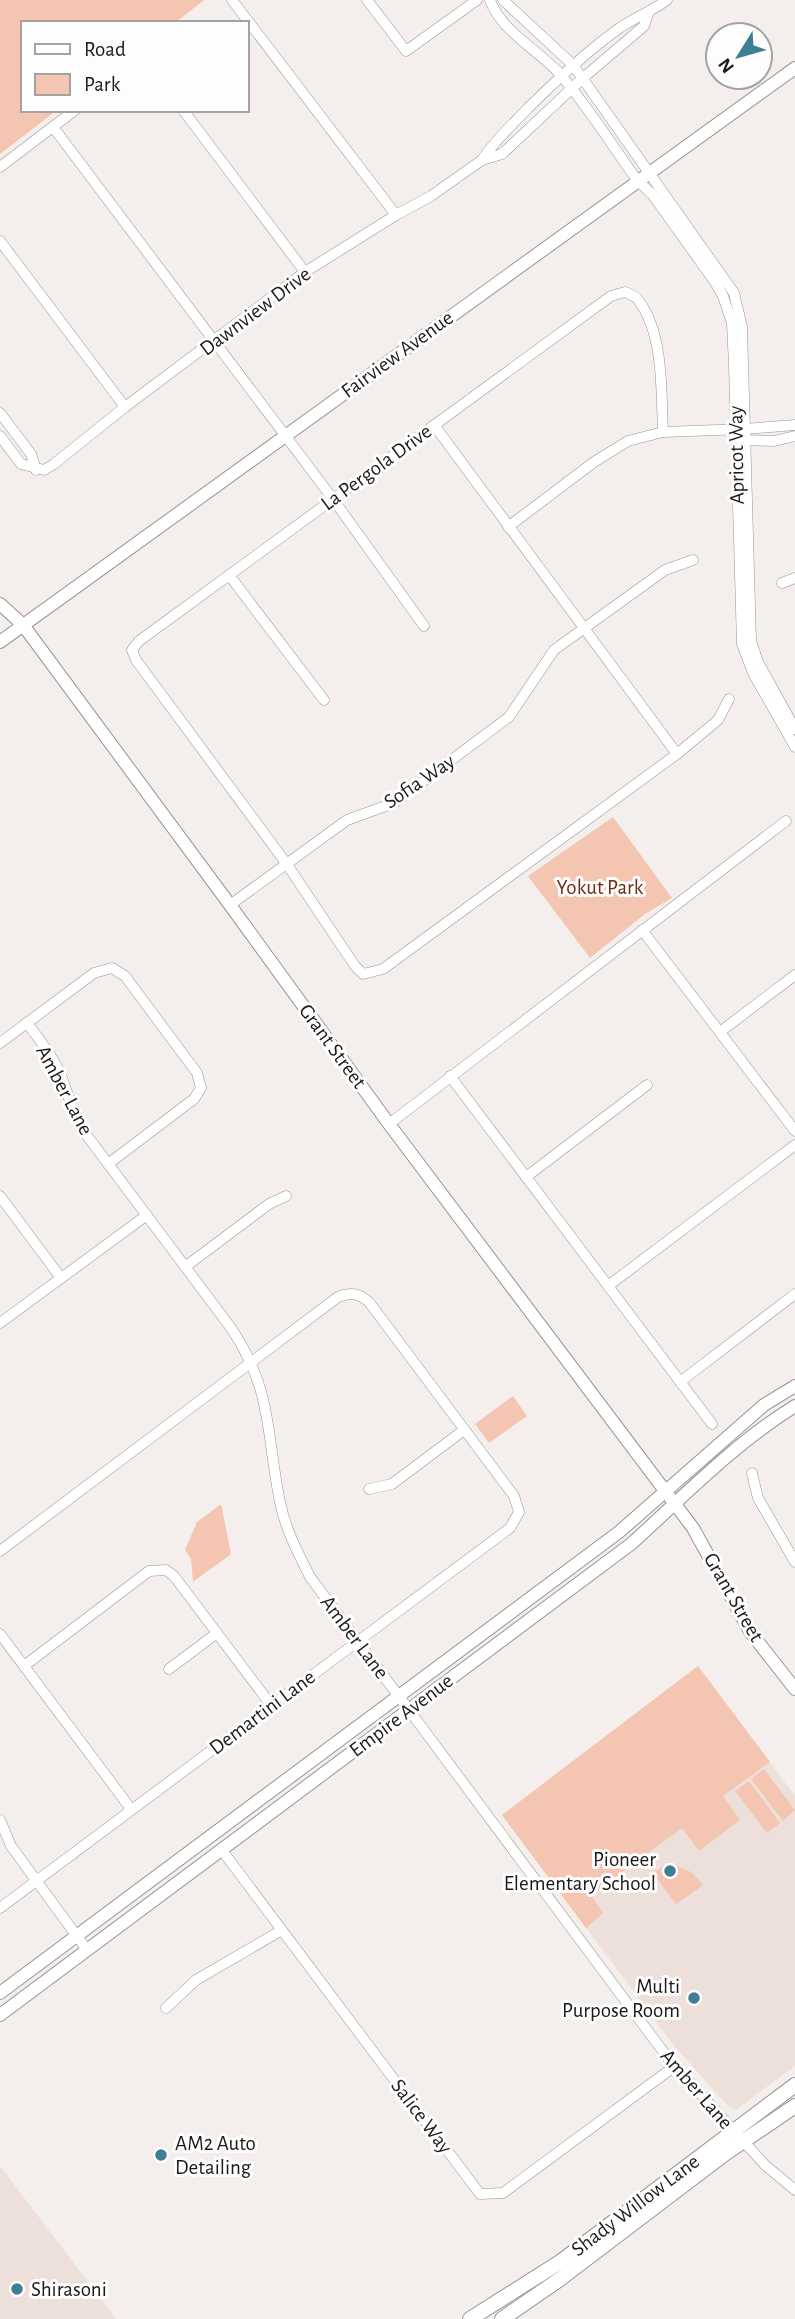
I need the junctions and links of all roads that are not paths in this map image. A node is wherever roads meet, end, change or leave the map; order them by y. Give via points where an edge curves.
1 (232, 0) edge
2 (367, 0) edge
3 (477, 0) edge
4 (490, 0) edge
5 (503, 0) edge
6 (667, 0) edge
7 (648, 14) junction
8 (573, 65) junction
9 (795, 68) edge
10 (561, 76) junction
11 (583, 78) junction
12 (571, 89) junction
13 (72, 112) edge
14 (185, 112) edge
15 (53, 127) junction
16 (482, 160) junction
17 (0, 167) edge
18 (648, 172) junction
19 (636, 180) junction
20 (396, 215) junction
21 (0, 241) edge
22 (305, 272) junction
23 (215, 341) junction
24 (125, 407) junction
25 (0, 413) edge
26 (434, 425) junction
27 (795, 425) edge
28 (663, 432) junction
29 (742, 433) junction
30 (285, 435) junction
31 (0, 436) edge
32 (795, 436) edge
33 (36, 470) junction
34 (333, 499) junction
35 (508, 527) junction
36 (693, 560) dead end
37 (229, 575) junction
38 (795, 578) edge
39 (782, 583) dead end
40 (0, 604) edge
41 (23, 625) junction
42 (425, 626) dead end
43 (583, 629) junction
44 (0, 642) edge
45 (729, 699) dead end
46 (324, 700) dead end
47 (793, 733) edge
48 (795, 747) edge
49 (677, 754) junction
50 (786, 821) dead end
51 (286, 863) junction
52 (230, 905) junction
53 (642, 930) junction
54 (795, 975) edge
55 (27, 1023) junction
56 (720, 1032) junction
57 (0, 1043) edge
58 (450, 1076) junction
59 (647, 1085) dead end
60 (389, 1124) junction
61 (795, 1131) edge
62 (795, 1145) edge
63 (108, 1164) junction
64 (526, 1177) junction
65 (0, 1196) edge
66 (286, 1196) dead end
67 (147, 1215) junction
68 (185, 1267) junction
69 (61, 1278) junction
70 (608, 1286) junction
71 (795, 1294) edge
72 (0, 1323) edge
73 (251, 1362) junction
74 (680, 1382) junction
75 (795, 1386) edge
76 (795, 1406) edge
77 (712, 1424) dead end
78 (464, 1430) junction
79 (752, 1473) dead end
80 (369, 1489) dead end
81 (663, 1491) junction
82 (674, 1505) junction
83 (0, 1551) edge
84 (795, 1562) edge
85 (217, 1633) junction
86 (0, 1634) edge
87 (357, 1641) junction
88 (23, 1666) junction
89 (169, 1669) dead end
90 (795, 1689) edge
91 (398, 1695) junction
92 (271, 1705) junction
93 (408, 1709) junction
94 (131, 1810) junction
95 (0, 1820) edge
96 (221, 1849) junction
97 (36, 1881) junction
98 (0, 1908) edge
99 (282, 1930) junction
100 (77, 1936) junction
101 (87, 1950) junction
102 (0, 1993) edge
103 (166, 2008) dead end
104 (0, 2015) edge
105 (675, 2066) junction
106 (795, 2085) edge
107 (795, 2106) edge
108 (733, 2130) junction
109 (743, 2142) junction
110 (795, 2190) edge
111 (470, 2319) edge
112 (502, 2319) edge

1 - 20 street
2 - 3 street via 406,51
4 - 10 street, Apricot Way via 499,17
5 - 8 street, Apricot Way
6 - 7 street, Dawnview Drive
7 - 8 street, Dawnview Drive via 634,18
7 - 11 street, Dawnview Drive via 644,26
8 - 10 street, Dawnview Drive
8 - 11 street, Apricot Way
9 - 18 street, Fairview Avenue
10 - 12 street, Apricot Way
10 - 16 street, Dawnview Drive via 492,144
11 - 12 street, Dawnview Drive
11 - 18 street, Apricot Way
12 - 16 street, Dawnview Drive via 502,154
12 - 19 street, Apricot Way
13 - 15 street
14 - 22 street
15 - 17 street
15 - 23 street
16 - 20 street, Dawnview Drive
18 - 19 street, Fairview Avenue
18 - 29 street, Apricot Way via 734,293 742,327
19 - 29 street, Apricot Way via 652,194 715,282 728,308
19 - 30 street, Fairview Avenue
20 - 22 street, Dawnview Drive
21 - 24 street
22 - 23 street, Dawnview Drive
23 - 24 street, Dawnview Drive
23 - 30 street
24 - 33 street, Dawnview Drive via 54,464
25 - 33 street
26 - 28 street, La Pergola Drive via 611,296 625,292 638,299 659,355
26 - 34 street, La Pergola Drive
26 - 35 street
27 - 29 street
28 - 29 street
28 - 35 street via 628,441
29 - 32 street via 774,440
29 - 47 street, Apricot Way via 743,644 753,673
30 - 34 street
30 - 41 street, Fairview Avenue
31 - 33 street via 21,464
34 - 37 street, La Pergola Drive
34 - 42 street
35 - 43 street
36 - 43 street, Sofia Way via 665,570
37 - 46 street
37 - 51 street, La Pergola Drive via 132,650
38 - 39 street
40 - 41 street, Grant Street
41 - 44 street, Fairview Avenue
41 - 52 street, Grant Street
43 - 49 street
43 - 51 street, Sofia Way via 554,650 509,717 394,803 347,820
45 - 49 street via 718,720
47 - 48 street, Apricot Way
49 - 51 street via 372,974 363,974 355,966
50 - 53 street
51 - 52 street, Sofia Way
52 - 60 street, Grant Street
53 - 56 street
53 - 58 street
54 - 56 street
55 - 57 street
55 - 63 street, Amber Lane via 50,1054 79,1125
55 - 63 street via 94,973 112,968 125,976 197,1073 201,1088 194,1099
56 - 61 street
58 - 60 street
58 - 64 street
59 - 64 street
60 - 81 street, Grant Street
62 - 70 street
63 - 67 street, Amber Lane
64 - 70 street
65 - 69 street
66 - 68 street
67 - 68 street, Amber Lane
67 - 69 street
68 - 73 street, Amber Lane
69 - 72 street
70 - 74 street
71 - 74 street
73 - 78 street via 338,1297 356,1293 369,1302
73 - 83 street
73 - 87 street, Amber Lane via 265,1400 280,1504 294,1546 310,1577
74 - 77 street
75 - 81 street, Empire Avenue via 764,1405
76 - 82 street, Empire Avenue
78 - 80 street via 392,1483
78 - 87 street, Demartini Lane via 514,1496 519,1512 510,1528
79 - 84 street via 758,1498
81 - 82 street, Grant Street
81 - 91 street, Empire Avenue via 619,1532
82 - 90 street, Grant Street via 704,1545 751,1633
82 - 93 street, Empire Avenue via 631,1544
85 - 88 street via 174,1576 166,1570 149,1571
85 - 89 street
85 - 92 street
86 - 88 street
87 - 91 street, Amber Lane
87 - 92 street, Demartini Lane
88 - 94 street
91 - 93 street, Amber Lane
91 - 100 street, Empire Avenue
92 - 94 street, Demartini Lane
93 - 96 street, Empire Avenue
93 - 105 street, Amber Lane
94 - 97 street, Demartini Lane
95 - 97 street via 11,1846
96 - 99 street, Salice Way
96 - 101 street, Empire Avenue
97 - 98 street, Demartini Lane
97 - 100 street
99 - 103 street via 196,1980
99 - 105 street, Salice Way via 480,2194 503,2193
100 - 101 street
100 - 102 street, Empire Avenue
101 - 104 street, Empire Avenue
105 - 108 street, Amber Lane
106 - 108 main road, Shady Willow Lane
107 - 109 main road, Shady Willow Lane
108 - 109 street, Amber Lane
108 - 111 main road, Shady Willow Lane via 560,2262
109 - 110 street, Amber Lane
109 - 112 main road, Shady Willow Lane

